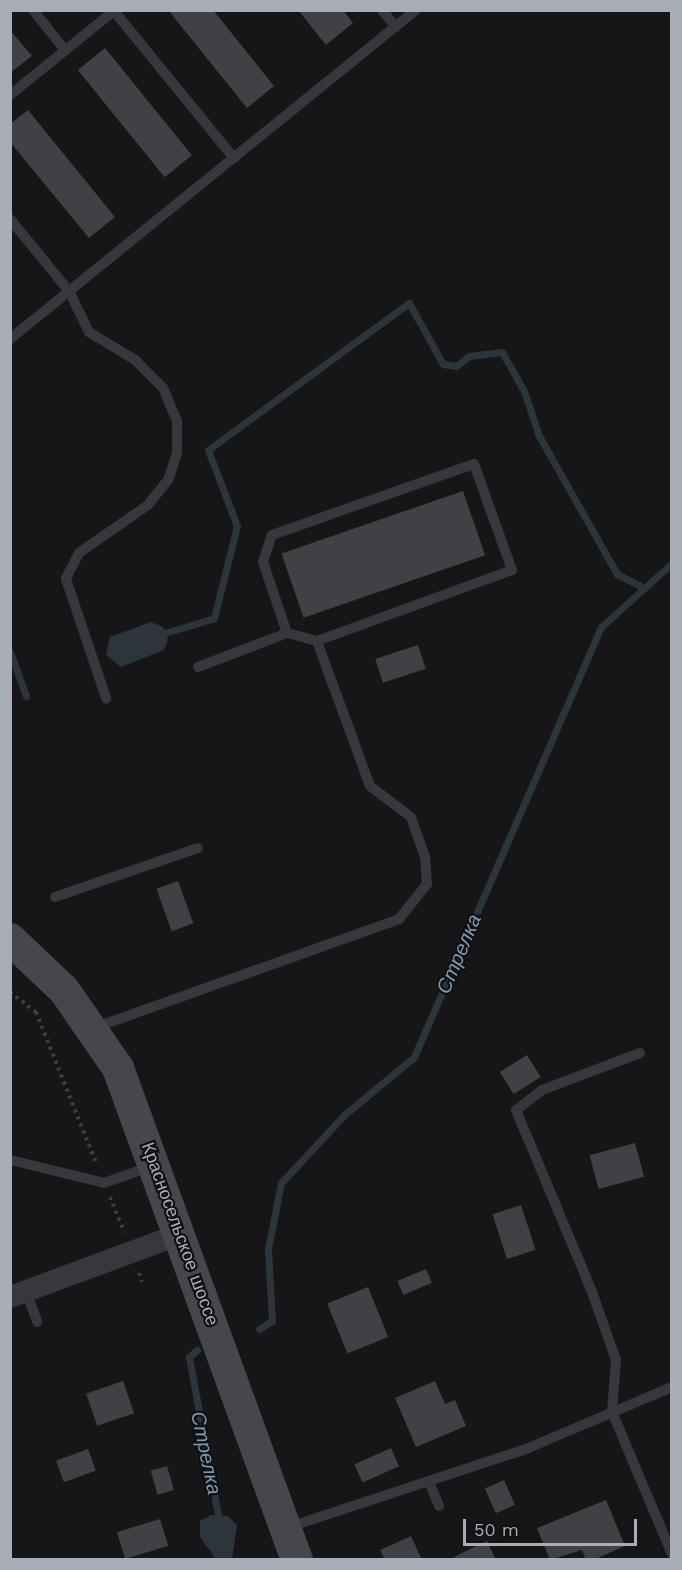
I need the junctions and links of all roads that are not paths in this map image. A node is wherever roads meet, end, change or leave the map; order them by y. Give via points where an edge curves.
1 (33, 10) edge
2 (382, 10) edge
3 (416, 10) edge
4 (115, 11) edge
5 (396, 27) junction
6 (66, 50) junction
7 (10, 95) edge
8 (234, 158) junction
9 (10, 219) edge
10 (69, 291) junction
11 (10, 339) edge
12 (287, 633) junction
13 (317, 641) junction
14 (198, 667) dead end
15 (106, 698) dead end
16 (198, 848) dead end
17 (56, 897) dead end
18 (10, 939) edge
19 (640, 1053) dead end
20 (118, 1068) junction
21 (10, 1160) edge
22 (155, 1165) junction
23 (180, 1234) junction
24 (18, 1294) edge
25 (37, 1322) dead end
26 (672, 1387) edge
27 (612, 1412) junction
28 (429, 1482) junction
29 (439, 1506) dead end
30 (285, 1528) junction
31 (672, 1554) edge
32 (297, 1560) edge

1 - 6 lane
2 - 5 lane
3 - 5 lane
4 - 6 lane
4 - 8 lane
5 - 8 lane
6 - 7 lane
8 - 10 lane
9 - 10 lane
10 - 11 lane
10 - 15 lane via 89,332 135,360 163,388 177,421 177,453 168,480 148,505 79,553 66,579
12 - 13 lane
12 - 13 lane via 263,562 272,535 474,464 512,570
12 - 14 lane
13 - 20 lane via 370,786 411,817 425,857 427,884 399,919 102,1025
16 - 17 lane
18 - 20 main road, Красносельское шоссе via 64,990
19 - 27 lane via 542,1089 516,1110 616,1360
20 - 22 main road, Красносельское шоссе
21 - 22 lane via 104,1183
22 - 23 main road, Красносельское шоссе
23 - 24 street
23 - 30 main road, Красносельское шоссе
24 - 25 lane
26 - 27 lane
27 - 28 lane
27 - 31 lane
28 - 29 lane
28 - 30 lane
30 - 32 main road, Красносельское шоссе

